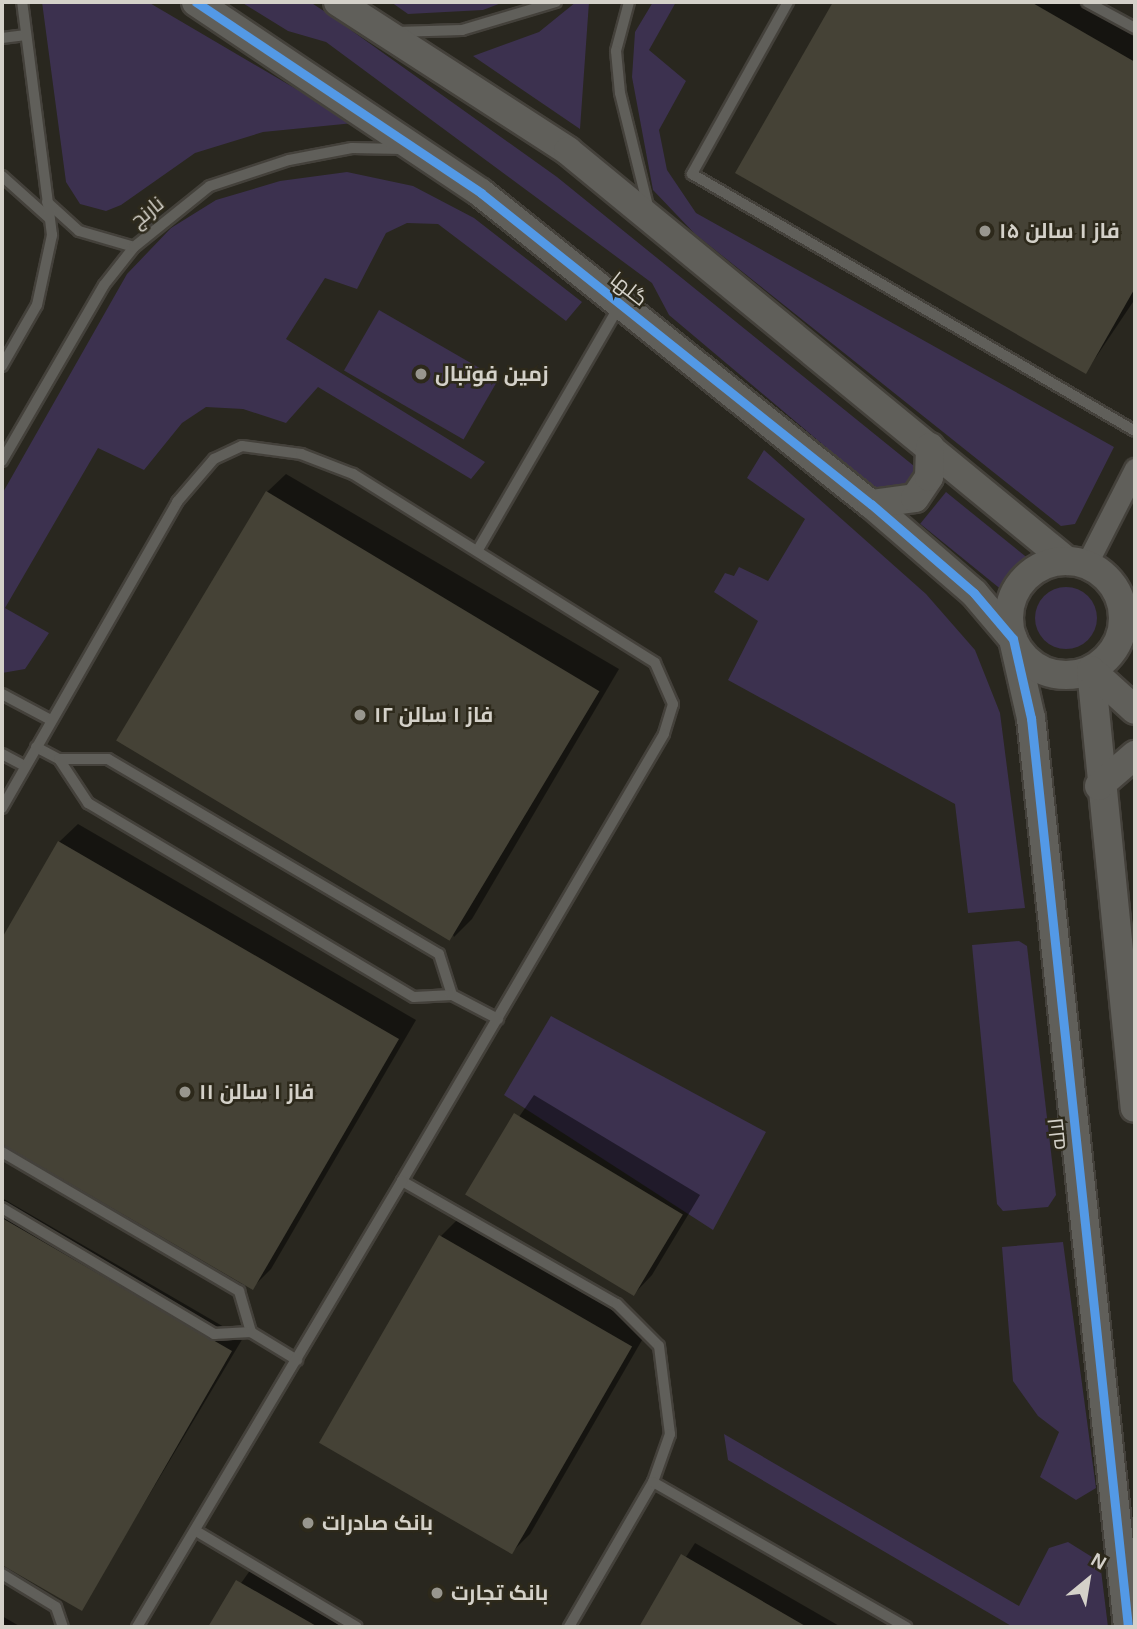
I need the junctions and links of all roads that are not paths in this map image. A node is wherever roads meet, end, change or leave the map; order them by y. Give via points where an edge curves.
1 (22, 2) edge
2 (195, 2) edge
3 (338, 2) edge
4 (556, 2) edge
5 (629, 2) edge
6 (788, 2) edge
7 (1087, 2) edge
8 (1135, 28) edge
9 (385, 33) junction
10 (26, 35) junction
11 (2, 38) edge
12 (424, 150) junction
13 (2, 176) edge
14 (47, 202) junction
15 (49, 218) junction
16 (652, 219) junction
17 (134, 247) junction
18 (620, 305) junction
19 (2, 366) edge
20 (1135, 430) edge
21 (930, 447) junction
22 (2, 461) edge
23 (1135, 469) edge
24 (871, 504) junction
25 (479, 548) junction
26 (1077, 563) junction
27 (1129, 616) edge
28 (1013, 639) junction
29 (1091, 670) junction
30 (2, 694) edge
31 (1135, 710) edge
32 (51, 720) junction
33 (36, 747) junction
34 (2, 754) edge
35 (1135, 755) edge
36 (59, 759) junction
37 (25, 766) junction
38 (1099, 786) junction
39 (2, 808) edge
40 (452, 995) junction
41 (498, 1019) junction
42 (1135, 1108) edge
43 (2, 1152) edge
44 (402, 1181) junction
45 (2, 1208) edge
46 (251, 1332) junction
47 (297, 1360) junction
48 (653, 1482) junction
49 (1125, 1525) edge
50 (196, 1531) junction
51 (2, 1574) edge
52 (63, 1627) edge
53 (137, 1627) edge
54 (358, 1627) edge
55 (569, 1627) edge
56 (906, 1627) edge
57 (1128, 1627) edge

1 - 10 lane
2 - 12 street, گلها
3 - 9 street
4 - 9 lane via 463,30
5 - 16 lane via 616,51 620,93
6 - 20 lane via 692,174
7 - 8 lane
9 - 16 street via 568,151
10 - 11 lane
10 - 14 lane
12 - 17 lane, نارنج via 352,148 263,168 210,186
12 - 18 street, گلها
13 - 15 lane
14 - 15 lane
14 - 17 lane via 79,231
15 - 19 lane via 52,235 37,305
16 - 21 street
17 - 22 lane, نارنج via 104,285
18 - 24 street, گلها
18 - 25 lane
21 - 24 street via 929,477 915,498
21 - 26 street
23 - 26 street
24 - 28 street, گلها via 974,593
25 - 32 lane via 353,474 301,454 242,446 214,459 177,502
25 - 41 lane via 655,663 673,704 664,734
26 - 27 street via 1111,583
26 - 28 street via 1032,572 1019,585 1009,621
27 - 29 street via 1116,646
28 - 29 street via 1022,655 1054,674
28 - 49 street, لاله via 1031,718
29 - 31 street
29 - 38 street
30 - 32 lane
32 - 33 lane
33 - 36 lane
33 - 37 lane
34 - 37 lane
35 - 38 street
36 - 40 lane via 99,810 414,997
36 - 40 lane via 108,759 439,954
37 - 39 lane
38 - 42 street
40 - 41 lane
41 - 44 lane
43 - 46 lane via 239,1291
44 - 47 lane
44 - 48 lane via 617,1304 650,1334 665,1370 670,1413 670,1434
45 - 46 lane via 214,1334
46 - 47 lane
47 - 50 lane
48 - 55 lane
48 - 56 lane
49 - 57 street, لاله
50 - 53 lane
50 - 54 lane
51 - 52 lane via 57,1606

